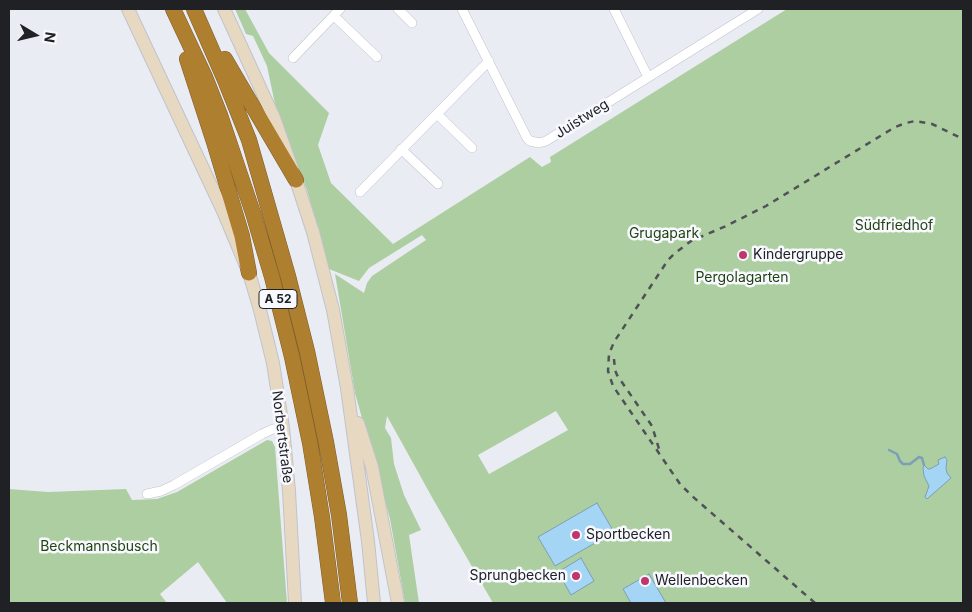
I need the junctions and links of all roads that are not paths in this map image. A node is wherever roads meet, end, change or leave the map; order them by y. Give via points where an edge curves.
1 (128, 9) edge
2 (168, 9) edge
3 (173, 9) edge
4 (195, 9) edge
5 (224, 9) edge
6 (398, 9) edge
7 (462, 9) edge
8 (614, 9) edge
9 (758, 9) edge
10 (337, 12) edge
11 (412, 23) dead end
12 (377, 57) dead end
13 (292, 58) dead end
14 (489, 61) junction
15 (648, 77) junction
16 (437, 114) junction
17 (472, 148) dead end
18 (401, 150) junction
19 (296, 180) junction
20 (438, 184) dead end
21 (360, 192) dead end
22 (250, 273) junction
23 (347, 388) junction
24 (283, 428) junction
25 (147, 494) dead end
26 (295, 603) edge
27 (333, 603) edge
28 (350, 603) edge
29 (374, 603) edge
30 (398, 603) edge

1 - 22 main road, Norbertstraße
2 - 22 highway via 214,142
3 - 27 highway, A 52 via 223,123 278,301 310,443
4 - 19 highway
4 - 28 highway, A 52 via 249,140 288,276 326,442
5 - 19 main road via 274,118
6 - 11 street
7 - 14 street, Juistweg
8 - 15 street
9 - 15 street, Juistweg
10 - 12 street
10 - 13 street
14 - 15 street, Juistweg via 527,138 539,143
14 - 16 street
16 - 17 street
16 - 18 street
18 - 20 street
18 - 21 street
19 - 23 main road via 333,310
22 - 24 main road, Norbertstraße via 267,338
23 - 29 main road
23 - 30 main road via 372,467
24 - 25 street via 262,434 174,485
24 - 26 main road, Norbertstraße

